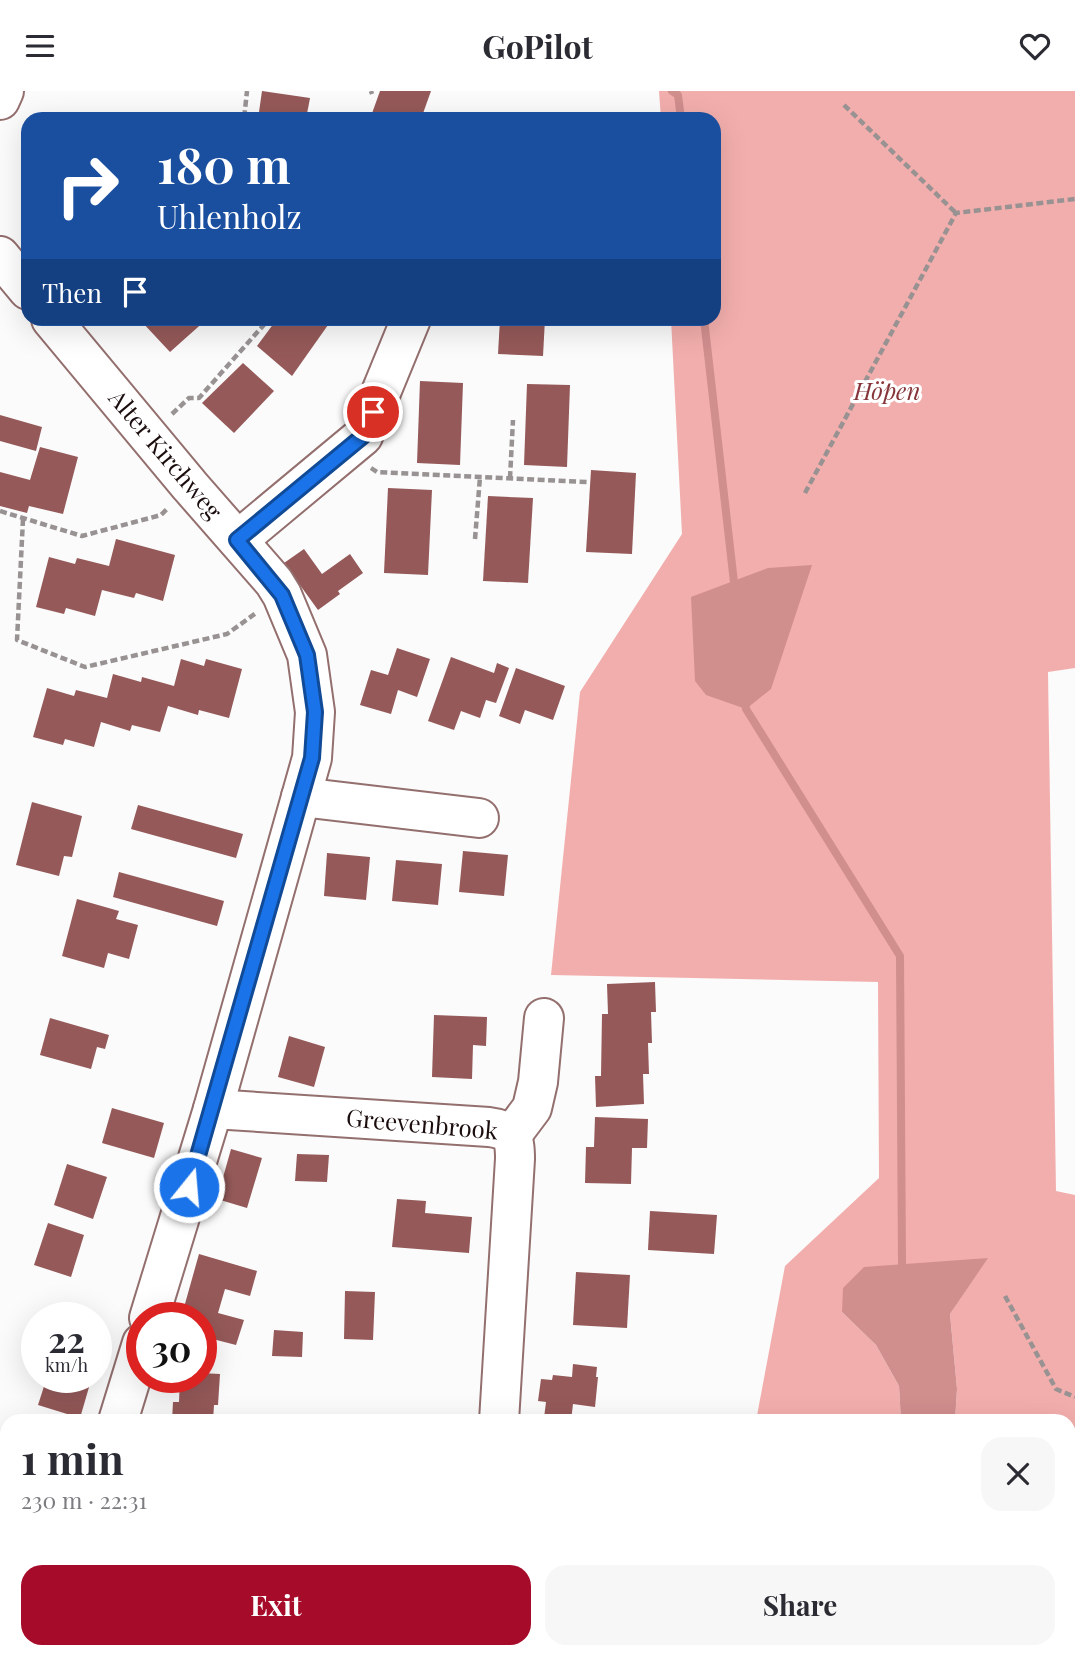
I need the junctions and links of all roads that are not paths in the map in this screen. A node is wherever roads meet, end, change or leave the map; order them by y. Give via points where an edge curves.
1 (4, 91) edge
2 (0, 100) edge
3 (0, 256) edge
4 (21, 282) edge
5 (57, 326) edge
6 (408, 326) edge
7 (237, 540) junction
8 (301, 797) junction
9 (479, 818) dead end
10 (544, 1018) dead end
11 (213, 1109) junction
12 (511, 1136) junction
13 (154, 1302) edge
14 (127, 1393) edge
15 (120, 1414) edge
16 (499, 1414) edge

1 - 2 street
3 - 4 street
5 - 7 street, Alter Kirchweg
6 - 7 street via 363,436
7 - 8 street, Alter Kirchweg via 282,595 307,655 315,712 312,758
8 - 9 street
8 - 11 street, Alter Kirchweg
10 - 12 street via 532,1108
11 - 12 street, Greevenbrook via 489,1127
11 - 13 street, Alter Kirchweg
12 - 16 street, Greevenbrook via 515,1159
14 - 15 street

